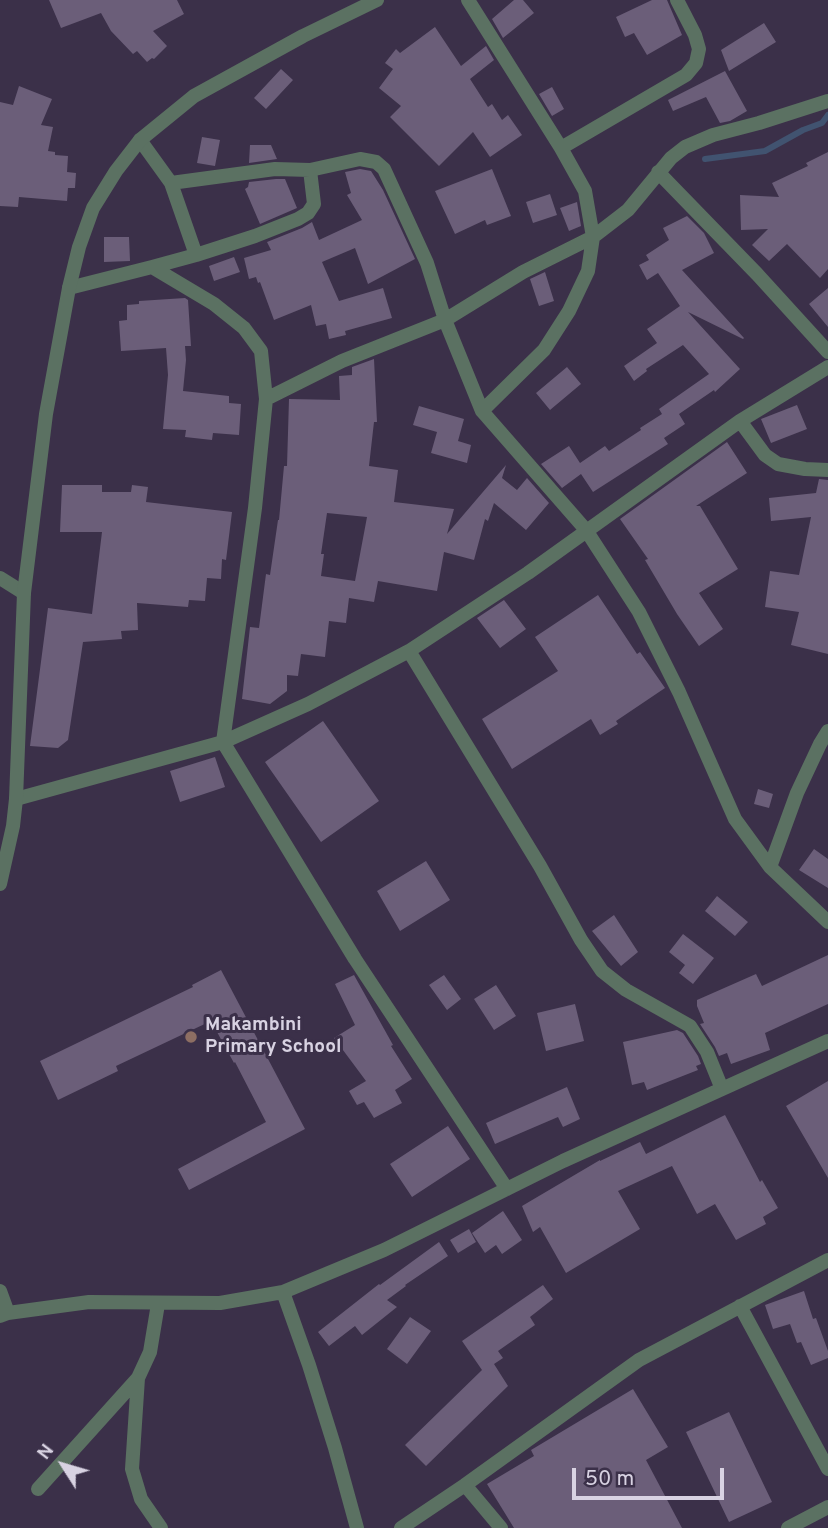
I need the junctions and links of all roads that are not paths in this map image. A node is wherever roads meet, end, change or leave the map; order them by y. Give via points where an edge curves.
1 (377, 0) edge
2 (468, 0) edge
3 (677, 0) edge
4 (828, 101) edge
5 (140, 139) junction
6 (561, 148) junction
7 (310, 170) junction
8 (658, 172) junction
9 (171, 183) junction
10 (593, 237) junction
11 (196, 255) junction
12 (152, 267) junction
13 (69, 288) junction
14 (445, 320) junction
15 (828, 352) edge
16 (828, 367) edge
17 (267, 399) junction
18 (482, 411) junction
19 (740, 421) junction
20 (828, 470) edge
21 (586, 530) junction
22 (0, 578) edge
23 (23, 593) junction
24 (410, 650) junction
25 (828, 731) edge
26 (223, 742) junction
27 (16, 799) junction
28 (770, 867) junction
29 (0, 884) edge
30 (828, 922) edge
31 (828, 1041) edge
32 (722, 1089) junction
33 (507, 1189) junction
34 (828, 1260) edge
35 (0, 1291) edge
36 (283, 1292) junction
37 (158, 1304) junction
38 (740, 1306) junction
39 (4, 1315) edge
40 (138, 1378) junction
41 (828, 1469) edge
42 (465, 1485) junction
43 (38, 1489) dead end
44 (828, 1507) edge
45 (161, 1528) edge
46 (357, 1528) edge
47 (401, 1528) edge
48 (501, 1528) edge
49 (788, 1528) edge

1 - 5 street via 194,96
2 - 6 street
3 - 6 street via 695,35 696,63 686,75
4 - 8 street via 713,135 685,147
5 - 9 street
5 - 13 street via 93,208
6 - 10 street via 585,191
7 - 9 street via 275,169
7 - 11 street via 314,204 298,219
7 - 14 street via 360,159 384,169 427,263
8 - 10 street via 628,210
8 - 15 street
9 - 11 street
10 - 14 street via 523,272
10 - 18 street via 588,271 569,311 544,350
11 - 12 street
12 - 13 street
12 - 17 street via 244,328 261,351
13 - 23 street via 46,414
14 - 17 street via 342,361
14 - 18 street
16 - 19 street
17 - 26 street
18 - 21 street
19 - 20 street via 765,455 778,464
19 - 21 street
21 - 24 street
21 - 28 street via 639,612 735,819
22 - 23 street
23 - 27 street
24 - 26 street
24 - 32 street via 602,971 690,1026
25 - 28 street via 797,793
26 - 27 street
26 - 33 street via 355,959
27 - 29 street
28 - 30 street
31 - 32 street
32 - 33 street
33 - 36 street via 384,1250
34 - 38 street
35 - 39 street
36 - 37 street via 220,1303
36 - 46 street
37 - 39 street via 89,1302
37 - 40 street via 150,1352
38 - 41 street
38 - 42 street via 639,1360
40 - 43 street
40 - 45 street via 132,1469 141,1499
42 - 47 street
42 - 48 street
44 - 49 street

